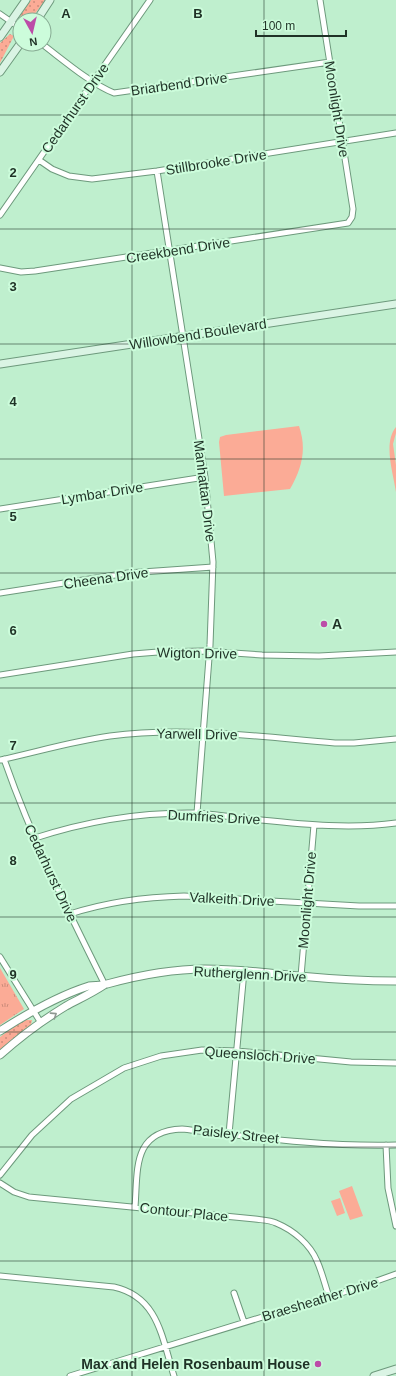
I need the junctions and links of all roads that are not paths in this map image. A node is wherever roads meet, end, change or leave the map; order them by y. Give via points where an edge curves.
1 (26, 0) edge
2 (50, 0) edge
3 (150, 0) edge
4 (320, 0) edge
5 (42, 12) edge
6 (0, 14) edge
7 (11, 22) junction
8 (0, 37) edge
9 (52, 51) edge
10 (14, 52) edge
11 (330, 62) junction
12 (0, 72) edge
13 (93, 81) junction
14 (396, 133) edge
15 (342, 142) junction
16 (39, 160) junction
17 (157, 171) junction
18 (0, 215) edge
19 (352, 217) joint
20 (169, 252) junction
21 (0, 268) edge
22 (396, 304) edge
23 (182, 337) junction
24 (0, 364) edge
25 (205, 477) junction
26 (0, 509) edge
27 (213, 567) junction
28 (0, 593) edge
29 (209, 651) junction
30 (396, 652) edge
31 (0, 675) edge
32 (203, 732) junction
33 (396, 739) edge
34 (2, 760) edge
35 (197, 813) junction
36 (396, 823) edge
37 (314, 825) junction
38 (35, 838) junction
39 (307, 903) junction
40 (396, 906) edge
41 (70, 914) junction
42 (0, 957) edge
43 (244, 971) junction
44 (301, 976) junction
45 (396, 981) edge
46 (104, 985) junction
47 (33, 1011) junction
48 (41, 1023) junction
49 (0, 1031) edge
50 (237, 1051) junction
51 (0, 1055) edge
52 (396, 1063) edge
53 (229, 1134) junction
54 (386, 1145) junction
55 (396, 1145) edge
56 (0, 1175) edge
57 (0, 1183) edge
58 (135, 1207) junction
59 (396, 1226) edge
60 (396, 1274) edge
61 (0, 1276) edge
62 (234, 1293) dead end
63 (329, 1296) junction
64 (244, 1322) junction
65 (165, 1347) junction
66 (396, 1369) edge
67 (70, 1376) edge
68 (174, 1376) edge
69 (374, 1376) edge

1 - 7 main road
2 - 5 main road
3 - 13 street, Cedarhurst Drive
4 - 11 street, Moonlight Drive
6 - 7 street
7 - 8 main road
9 - 13 street, Briarbend Drive
10 - 12 main road
11 - 13 street, Briarbend Drive via 114,93
11 - 15 street, Moonlight Drive
13 - 16 street, Cedarhurst Drive
14 - 15 street, Stillbrooke Drive
15 - 17 street, Stillbrooke Drive
15 - 19 street, Moonlight Drive via 353,208
16 - 17 street, Stillbrooke Drive via 59,172 82,179
16 - 18 street, Cedarhurst Drive
17 - 20 street, Manhattan Drive
19 - 20 street, Creekbend Drive via 344,224
20 - 21 street, Creekbend Drive via 35,271 21,272
20 - 23 street, Manhattan Drive
22 - 23 main road, Willowbend Boulevard
23 - 24 main road, Willowbend Boulevard
23 - 25 street, Manhattan Drive
25 - 26 street, Lymbar Drive
25 - 27 street, Manhattan Drive
27 - 28 street, Cheena Drive via 128,573
27 - 29 street, Manhattan Drive
29 - 30 street, Wigton Drive via 262,656
29 - 31 street, Wigton Drive via 133,654
29 - 32 street, Manhattan Drive
32 - 33 street, Yarwell Drive via 335,743
32 - 34 street, Yarwell Drive via 110,736
32 - 35 street, Manhattan Drive
34 - 38 street, Cedarhurst Drive
35 - 37 street, Dumfries Drive
35 - 38 street, Dumfries Drive via 142,815 106,820
36 - 37 street, Dumfries Drive via 365,826
37 - 39 street, Moonlight Drive
38 - 41 street, Cedarhurst Drive
39 - 40 street, Valkeith Drive
39 - 41 street, Valkeith Drive via 184,896 155,897 111,902
39 - 44 street, Moonlight Drive
41 - 46 street, Cedarhurst Drive
42 - 47 street
43 - 44 street, Rutherglenn Drive
43 - 46 street, Rutherglenn Drive via 206,969 159,972
43 - 50 street
44 - 45 street, Rutherglenn Drive
46 - 47 street, Rutherglenn Drive via 91,986 68,994
48 -> 46 street, Rutherglenn Drive
47 - 48 street
47 - 49 street, Rutherglenn Drive
48 - 51 street, Rutherglenn Drive
50 - 52 street, Queensloch Drive via 351,1062
50 - 53 street
50 - 56 street, Queensloch Drive via 182,1052 124,1068 71,1099 32,1135
53 - 54 street, Paisley Street
53 - 58 street, Paisley Street via 171,1129 154,1136 142,1149 139,1158
54 - 55 street, Paisley Street
54 - 59 street via 388,1188
57 - 58 street, Contour Place via 14,1192 29,1197
58 - 63 street, Contour Place via 276,1223 300,1238 310,1249 317,1260
60 - 63 street, Braesheather Drive
61 - 65 street via 114,1287 126,1291 137,1296 154,1315
62 - 64 street, Braesheather Drive
63 - 64 street, Braesheather Drive
64 - 65 street, Braesheather Drive
65 - 67 street, Braesheather Drive
65 - 68 street
66 - 69 main road

